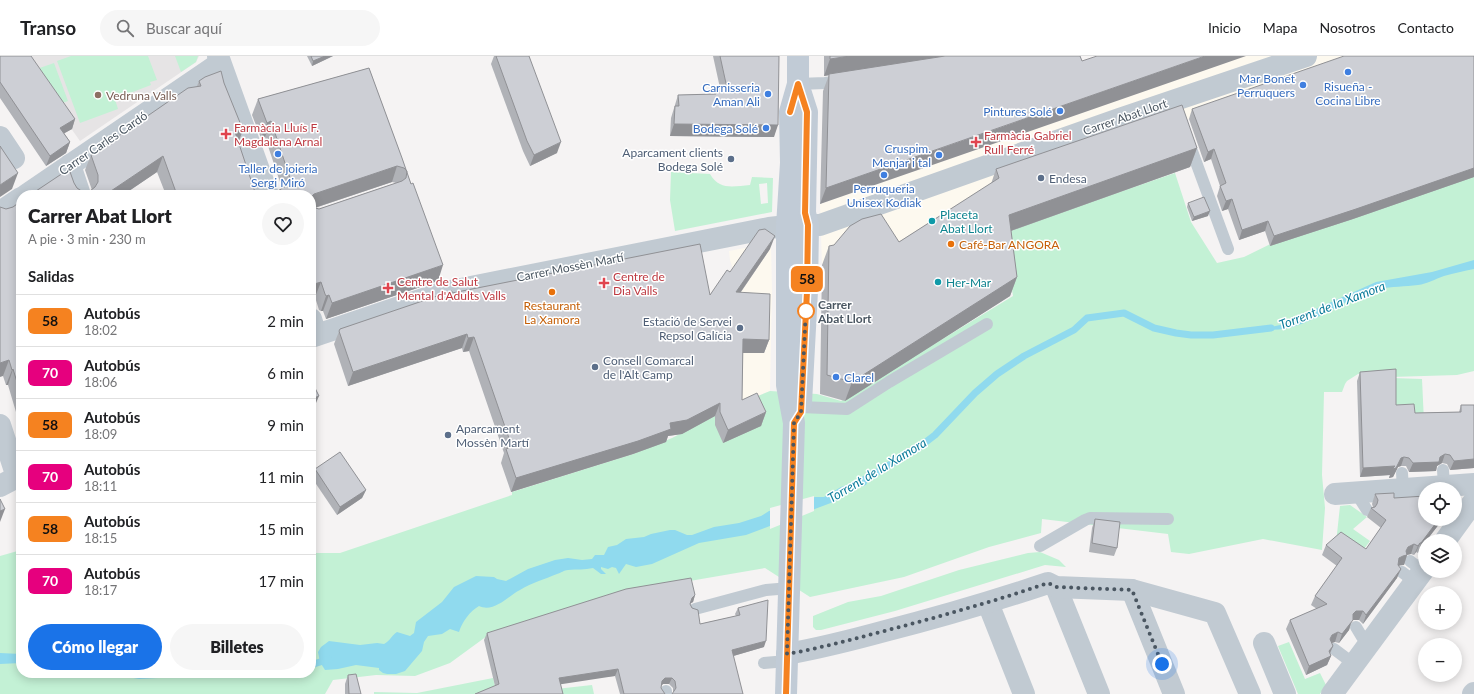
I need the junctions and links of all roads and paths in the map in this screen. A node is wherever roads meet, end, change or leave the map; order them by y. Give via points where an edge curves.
1 (798, 56) edge
2 (1306, 56) edge
3 (219, 59) edge
4 (856, 78) edge
5 (798, 84) junction
6 (1186, 135) edge
7 (0, 137) edge
8 (14, 158) dead end
9 (70, 165) junction
10 (33, 190) edge
11 (78, 190) edge
12 (266, 190) edge
13 (16, 201) edge
14 (0, 212) edge
15 (797, 226) junction
16 (1228, 249) dead end
17 (987, 324) dead end
18 (316, 329) edge
19 (798, 415) junction
20 (0, 425) edge
21 (13, 479) edge
22 (1474, 484) edge
23 (1333, 500) dead end
24 (1474, 501) edge
25 (1168, 519) dead end
26 (1450, 534) edge
27 (1040, 546) dead end
28 (1415, 571) edge
29 (790, 578) junction
30 (1056, 587) junction
31 (1132, 590) junction
32 (988, 603) junction
33 (694, 609) edge
34 (1264, 643) dead end
35 (1334, 649) edge
36 (787, 658) junction
37 (764, 663) dead end
38 (1354, 664) junction
39 (786, 694) edge
40 (1024, 694) edge
41 (1099, 694) edge
42 (1174, 694) edge
43 (1250, 694) edge
44 (1285, 694) edge
45 (1332, 694) edge

1 - 5 main road
2 - 15 street, Carrer Abat Llort via 1176,106 820,225
3 - 9 street, Carrer Carles Cardó
3 - 12 street
4 - 5 lane via 825,84
5 - 15 main road via 807,112 805,213
5 - 15 main road via 790,112 798,138 797,204 801,220
6 - 16 lane
7 - 8 street
9 - 10 street, Carrer Carles Cardó
9 - 11 street
13 - 14 street
15 - 18 street, Carrer Mossèn Martí via 769,228 442,293
15 - 19 main road via 793,232 797,239 798,355 787,385
17 - 19 lane via 847,409
19 - 29 main road
20 - 21 street
22 - 23 street via 1444,478 1402,481 1363,501
24 - 26 street
25 - 27 lane via 1090,518
28 - 38 street via 1363,634
29 - 33 lane via 766,590
29 - 36 main road
30 - 31 street
30 - 32 street via 1048,583
30 - 41 street
31 - 42 street
31 - 43 street via 1215,613
32 - 36 street
32 - 40 street
34 - 44 street
35 - 38 lane
36 - 37 lane
36 - 39 main road
38 - 45 street

